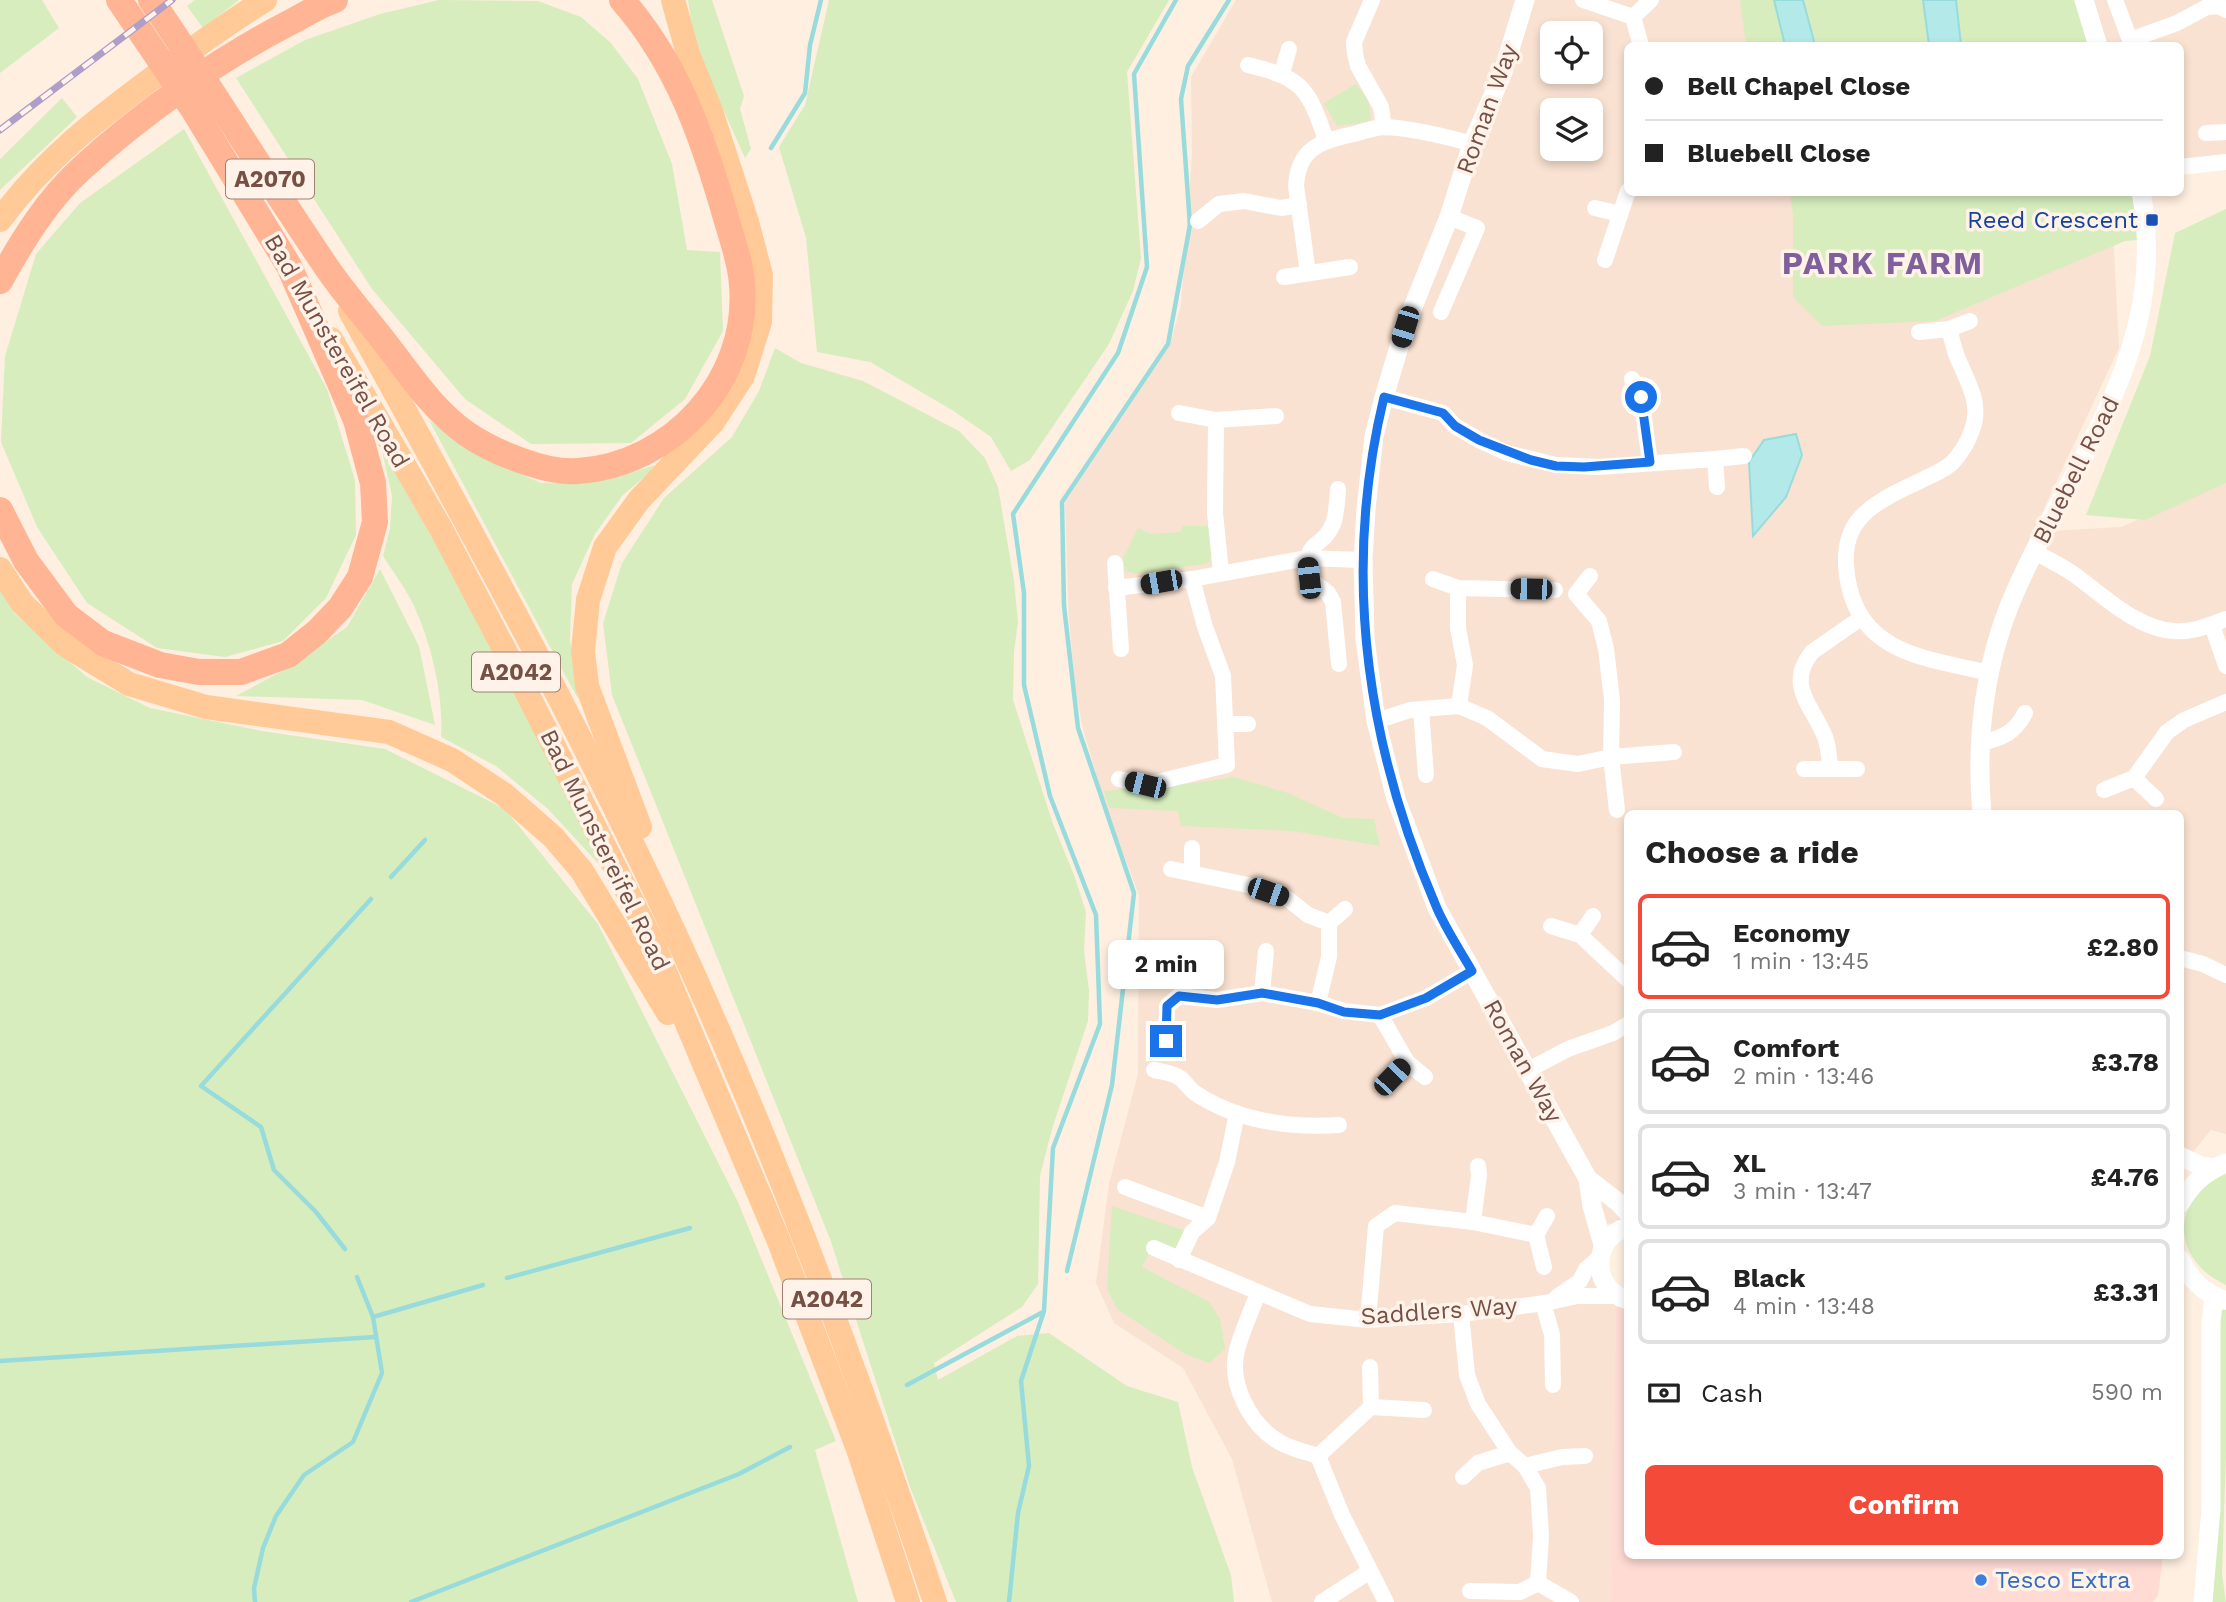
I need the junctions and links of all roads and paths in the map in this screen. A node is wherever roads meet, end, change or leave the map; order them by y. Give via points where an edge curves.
1 (120, 0) edge
2 (151, 0) edge
3 (265, 0) edge
4 (335, 0) edge
5 (622, 0) edge
6 (673, 0) edge
7 (1371, 0) edge
8 (1525, 0) edge
9 (1583, 0) edge
10 (1651, 0) edge
11 (2084, 0) edge
12 (2115, 0) edge
13 (2216, 5) edge
14 (1633, 17) junction
15 (1640, 42) edge
16 (2097, 42) edge
17 (1289, 49) dead end
18 (1248, 65) dead end
19 (1282, 73) junction
20 (1384, 127) junction
21 (2226, 132) edge
22 (2206, 133) dead end
23 (1326, 140) junction
24 (1472, 144) junction
25 (2226, 162) edge
26 (2186, 167) edge
27 (2226, 169) edge
28 (1626, 196) edge
29 (2141, 196) edge
30 (1299, 205) junction
31 (1595, 208) dead end
32 (1620, 214) junction
33 (1449, 217) junction
34 (0, 220) edge
35 (1198, 221) dead end
36 (1605, 260) dead end
37 (324, 265) junction
38 (289, 266) junction
39 (1350, 267) dead end
40 (1308, 273) junction
41 (1284, 277) dead end
42 (0, 281) edge
43 (1441, 312) dead end
44 (1970, 321) dead end
45 (1949, 329) junction
46 (1919, 332) dead end
47 (1632, 379) dead end
48 (1384, 397) junction
49 (1179, 413) dead end
50 (1276, 416) dead end
51 (1216, 420) junction
52 (1744, 456) dead end
53 (1715, 460) junction
54 (1650, 462) junction
55 (1717, 487) dead end
56 (1338, 489) dead end
57 (0, 510) edge
58 (2035, 552) junction
59 (1307, 558) junction
60 (1363, 560) junction
61 (1115, 563) dead end
62 (0, 569) edge
63 (1222, 572) junction
64 (1590, 576) dead end
65 (1192, 579) junction
66 (1433, 579) dead end
67 (1116, 588) junction
68 (1458, 588) junction
69 (1555, 590) dead end
70 (1861, 618) junction
71 (2219, 622) edge
72 (1121, 649) dead end
73 (1339, 664) dead end
74 (2226, 666) edge
75 (1989, 673) junction
76 (2226, 702) edge
77 (1459, 706) junction
78 (1421, 710) junction
79 (2025, 713) dead end
80 (1376, 721) junction
81 (1226, 724) junction
82 (1248, 724) dead end
83 (1981, 743) junction
84 (1674, 752) dead end
85 (1611, 757) junction
86 (1804, 769) dead end
87 (1830, 769) junction
88 (1857, 769) dead end
89 (1426, 775) dead end
90 (2134, 778) junction
91 (1119, 779) dead end
92 (2104, 790) dead end
93 (2156, 799) dead end
94 (1617, 810) dead end
95 (1982, 810) edge
96 (1192, 848) dead end
97 (1171, 869) dead end
98 (1192, 873) junction
99 (1345, 909) dead end
100 (1593, 916) dead end
101 (1329, 923) junction
102 (1551, 926) dead end
103 (1580, 935) junction
104 (1266, 951) dead end
105 (2184, 959) edge
106 (1472, 971) junction
107 (2226, 975) edge
108 (1624, 976) edge
109 (1262, 993) junction
110 (706, 1002) junction
111 (1318, 1003) junction
112 (1380, 1015) junction
113 (1624, 1026) edge
114 (1166, 1041) dead end
115 (1407, 1062) junction
116 (1154, 1070) dead end
117 (1528, 1070) junction
118 (1392, 1077) dead end
119 (1425, 1077) dead end
120 (715, 1092) junction
121 (1237, 1113) junction
122 (1339, 1125) dead end
123 (2184, 1158) edge
124 (2220, 1165) edge
125 (1478, 1166) dead end
126 (1588, 1179) junction
127 (1125, 1187) dead end
128 (2184, 1198) edge
129 (1624, 1209) edge
130 (1547, 1216) dead end
131 (1208, 1218) junction
132 (1473, 1222) junction
133 (1624, 1229) edge
134 (1536, 1235) junction
135 (1154, 1248) dead end
136 (1601, 1251) junction
137 (1179, 1260) junction
138 (1544, 1267) dead end
139 (2184, 1268) edge
140 (1258, 1293) junction
141 (1623, 1298) edge
142 (2220, 1299) edge
143 (1544, 1303) junction
144 (1461, 1314) junction
145 (1368, 1320) junction
146 (1370, 1367) dead end
147 (1553, 1385) dead end
148 (1371, 1408) junction
149 (1424, 1410) dead end
150 (1510, 1453) junction
151 (1318, 1456) junction
152 (1585, 1456) dead end
153 (1525, 1465) junction
154 (1463, 1477) dead end
155 (1370, 1570) junction
156 (1538, 1583) junction
157 (1471, 1591) dead end
158 (908, 1602) edge
159 (935, 1602) edge
160 (1322, 1602) edge
161 (1386, 1602) edge
162 (1571, 1602) edge
163 (2203, 1602) edge

1 - 38 highway, Bad Munstereifel Road / A2070
2 - 37 highway, Bad Munstereifel Road / A2070
3 - 34 main road via 123,99 58,152
4 - 42 highway via 232,56 154,109 80,170 27,231
5 - 37 highway via 668,62 694,121 714,175 743,284 741,326 726,373 699,412 663,444 616,465 576,472 501,454 468,434 432,402
6 - 110 main road via 747,222 761,275 760,322 743,376 713,422 639,500 605,547 588,600 583,651 595,710
7 - 20 street via 1354,42 1354,54 1381,107
8 - 24 street, Roman Way via 1503,72
9 - 14 street
10 - 14 street
11 - 16 street
12 - 13 street via 2130,40
14 - 15 street
17 - 19 street
18 - 19 street
19 - 23 street via 1297,83 1311,102
20 - 23 street
20 - 24 street via 1445,135
21 - 22 street
23 - 30 street via 1301,161
24 - 33 street, Roman Way
25 - 26 street
26 - 27 street
28 - 32 street
29 - 58 street, Bluebell Road via 2147,263 2137,335 2123,376
30 - 35 street via 1219,204
30 - 40 street
31 - 32 street
32 - 36 street
33 - 43 street via 1477,228
33 - 48 street, Roman Way via 1405,327
37 - 110 main road, Bad Munstereifel Road / A2042 via 545,671
38 - 57 highway via 356,420 373,483 375,522 360,577 317,632 288,655 241,673 160,666 103,643 66,615 26,561
38 - 120 main road, Bad Munstereifel Road / A2042 via 440,527 522,683 652,941
39 - 40 street
40 - 41 street
44 - 45 street
45 - 46 street
45 - 70 street via 1974,396 1973,428 1951,464 1870,506 1850,532 1846,571
47 - 54 street via 1641,397
48 - 54 street via 1443,413 1479,440 1531,460 1584,467
48 - 60 street, Roman Way via 1374,436
49 - 51 street
50 - 51 street
51 - 63 street via 1215,513
52 - 53 street
53 - 54 street
53 - 55 street
56 - 59 street via 1332,526 1310,548
58 - 71 street via 2146,624 2176,632
58 - 75 street, Bluebell Road via 2015,590
59 - 60 street
59 - 63 street
59 - 73 street via 1309,578 1333,603
60 - 80 street, Roman Way via 1365,639
61 - 67 street
62 - 120 main road via 22,603 65,645 129,684 206,707 389,732 452,761 505,795 583,871
63 - 65 street
64 - 85 street via 1576,594 1599,621 1606,649 1612,700
65 - 67 street
65 - 81 street via 1223,676
66 - 68 street
67 - 72 street
68 - 69 street
68 - 77 street via 1458,628 1465,665
70 - 75 street via 1906,653
70 - 87 street via 1812,652 1802,674 1802,695 1825,738
71 - 74 street
75 - 83 street, Bluebell Road
76 - 90 street via 2167,732
77 - 78 street
77 - 85 street via 1487,718 1542,759 1578,764
78 - 80 street
78 - 89 street
79 - 83 street via 2005,737
80 - 106 street, Roman Way via 1399,809 1437,908
81 - 82 street
81 - 91 street via 1227,765 1145,785
83 - 95 street, Bluebell Road
84 - 85 street
85 - 94 street
86 - 87 street
87 - 88 street
90 - 92 street
90 - 93 street
96 - 98 street
97 - 98 street
98 - 101 street via 1288,899 1308,915
99 - 101 street
100 - 103 street
101 - 111 street via 1329,957
102 - 103 street
103 - 108 street
104 - 109 street
105 - 107 street
106 - 112 street via 1426,998
106 - 117 street, Roman Way
109 - 111 street
109 - 114 street via 1217,1000 1179,996 1167,1006
110 - 159 main road, Bad Munstereifel Road / A2042 via 801,1228
111 - 112 street via 1344,1012
112 - 115 street
113 - 117 street
115 - 118 street
115 - 119 street
116 - 121 street via 1179,1076 1194,1093
117 - 126 street, Roman Way
120 - 158 main road, Bad Munstereifel Road / A2042 via 844,1412
121 - 122 street via 1285,1125
121 - 131 street
123 - 124 street via 2200,1166
124 - 128 street
125 - 132 street
126 - 129 street, Roman Way
126 - 136 street, Roman Way
127 - 131 street
130 - 134 street
131 - 137 street via 1192,1232
132 - 134 street
132 - 145 street via 1395,1213 1376,1226
133 - 136 street via 1613,1233
134 - 138 street
135 - 137 street, Saddlers Way
136 - 141 street, Roman Way via 1599,1271 1604,1283
136 - 143 street, Saddlers Way via 1580,1281
137 - 140 street, Saddlers Way
139 - 142 street via 2195,1283
140 - 145 street, Saddlers Way via 1310,1314
140 - 151 street via 1236,1352 1241,1399 1280,1443
141 - 143 street, Saddlers Way via 1577,1296
142 - 163 street via 2211,1322 2211,1510
143 - 144 street, Saddlers Way
143 - 147 street, Saddlers Way via 1552,1335
144 - 145 street, Saddlers Way
144 - 150 street via 1467,1375 1478,1404
146 - 148 street
148 - 149 street
148 - 151 street
150 - 153 street
150 - 154 street via 1478,1463
151 - 155 street
152 - 153 street
153 - 156 street via 1538,1488
155 - 160 street
155 - 161 street
156 - 157 street via 1520,1592
156 - 162 street

